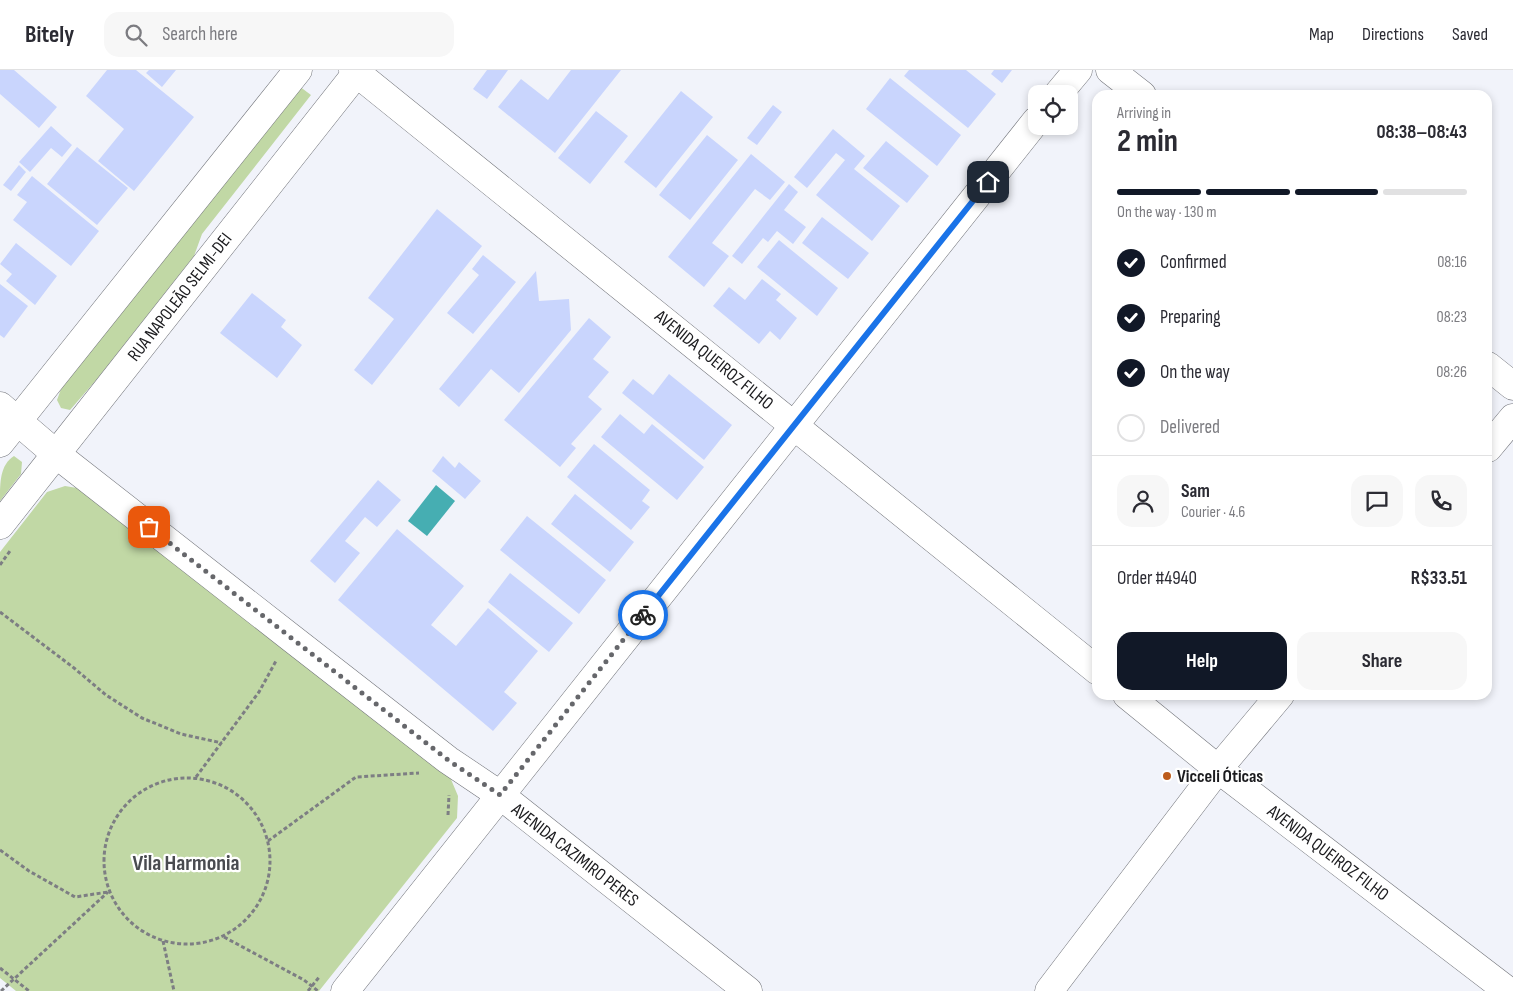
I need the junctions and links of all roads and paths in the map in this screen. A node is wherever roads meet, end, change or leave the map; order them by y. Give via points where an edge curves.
1 (298, 70) edge
2 (1078, 70) edge
3 (1110, 70) edge
4 (357, 71) edge
5 (1066, 85) edge
6 (1136, 90) edge
7 (1028, 132) edge
8 (1492, 369) edge
9 (1513, 386) edge
10 (9, 413) edge
11 (1513, 418) edge
12 (794, 424) junction
13 (0, 443) edge
14 (1492, 443) edge
15 (56, 454) junction
16 (0, 525) edge
17 (12, 550) dead end
18 (0, 565) edge
19 (0, 612) edge
20 (290, 637) junction
21 (1092, 666) edge
22 (1133, 700) edge
23 (1276, 700) edge
24 (222, 743) junction
25 (448, 760) junction
26 (1218, 769) junction
27 (196, 778) junction
28 (447, 790) dead end
29 (500, 795) junction
30 (443, 822) dead end
31 (268, 841) junction
32 (0, 850) edge
33 (108, 892) junction
34 (224, 936) junction
35 (163, 941) junction
36 (0, 968) edge
37 (324, 970) dead end
38 (13, 978) junction
39 (312, 986) junction
40 (1, 991) edge
41 (29, 991) edge
42 (174, 991) edge
43 (308, 991) edge
44 (319, 991) edge
45 (345, 991) edge
46 (748, 991) edge
47 (1049, 991) edge
48 (1508, 991) edge

1 - 10 street
2 - 5 street
3 - 6 street
4 - 12 street, AVENIDA QUEIROZ FILHO
4 - 15 street, RUA NAPOLEÃO SELMI-DEI
7 - 12 street
8 - 9 street
10 - 13 street
10 - 15 street, AVENIDA CAZIMIRO PERES
11 - 14 street
12 - 21 street, AVENIDA QUEIROZ FILHO
12 - 29 street
15 - 16 street, RUA NAPOLEÃO SELMI-DEI
15 - 20 street, AVENIDA CAZIMIRO PERES
17 - 18 path
19 - 24 path via 106,696 142,718 181,734
20 - 24 path via 259,692
20 - 25 street, AVENIDA CAZIMIRO PERES
22 - 26 street, AVENIDA QUEIROZ FILHO
23 - 26 street
24 - 27 path
25 - 29 street, AVENIDA CAZIMIRO PERES
25 - 31 path via 430,772 356,777
26 - 47 street
26 - 48 street, AVENIDA QUEIROZ FILHO
27 - 31 path via 220,784 242,798 258,818
27 - 33 path via 168,779 141,791 120,810 107,836 104,864
28 - 30 path via 449,814
29 - 45 street
29 - 46 street, AVENIDA CAZIMIRO PERES
31 - 34 path via 270,869 263,897 247,920
32 - 33 path via 75,897
33 - 35 path via 122,914 141,931
33 - 38 path
34 - 35 path via 184,945
34 - 39 path
35 - 42 path
36 - 38 path
37 - 39 path
38 - 40 path
38 - 41 path
39 - 43 path
39 - 44 path

